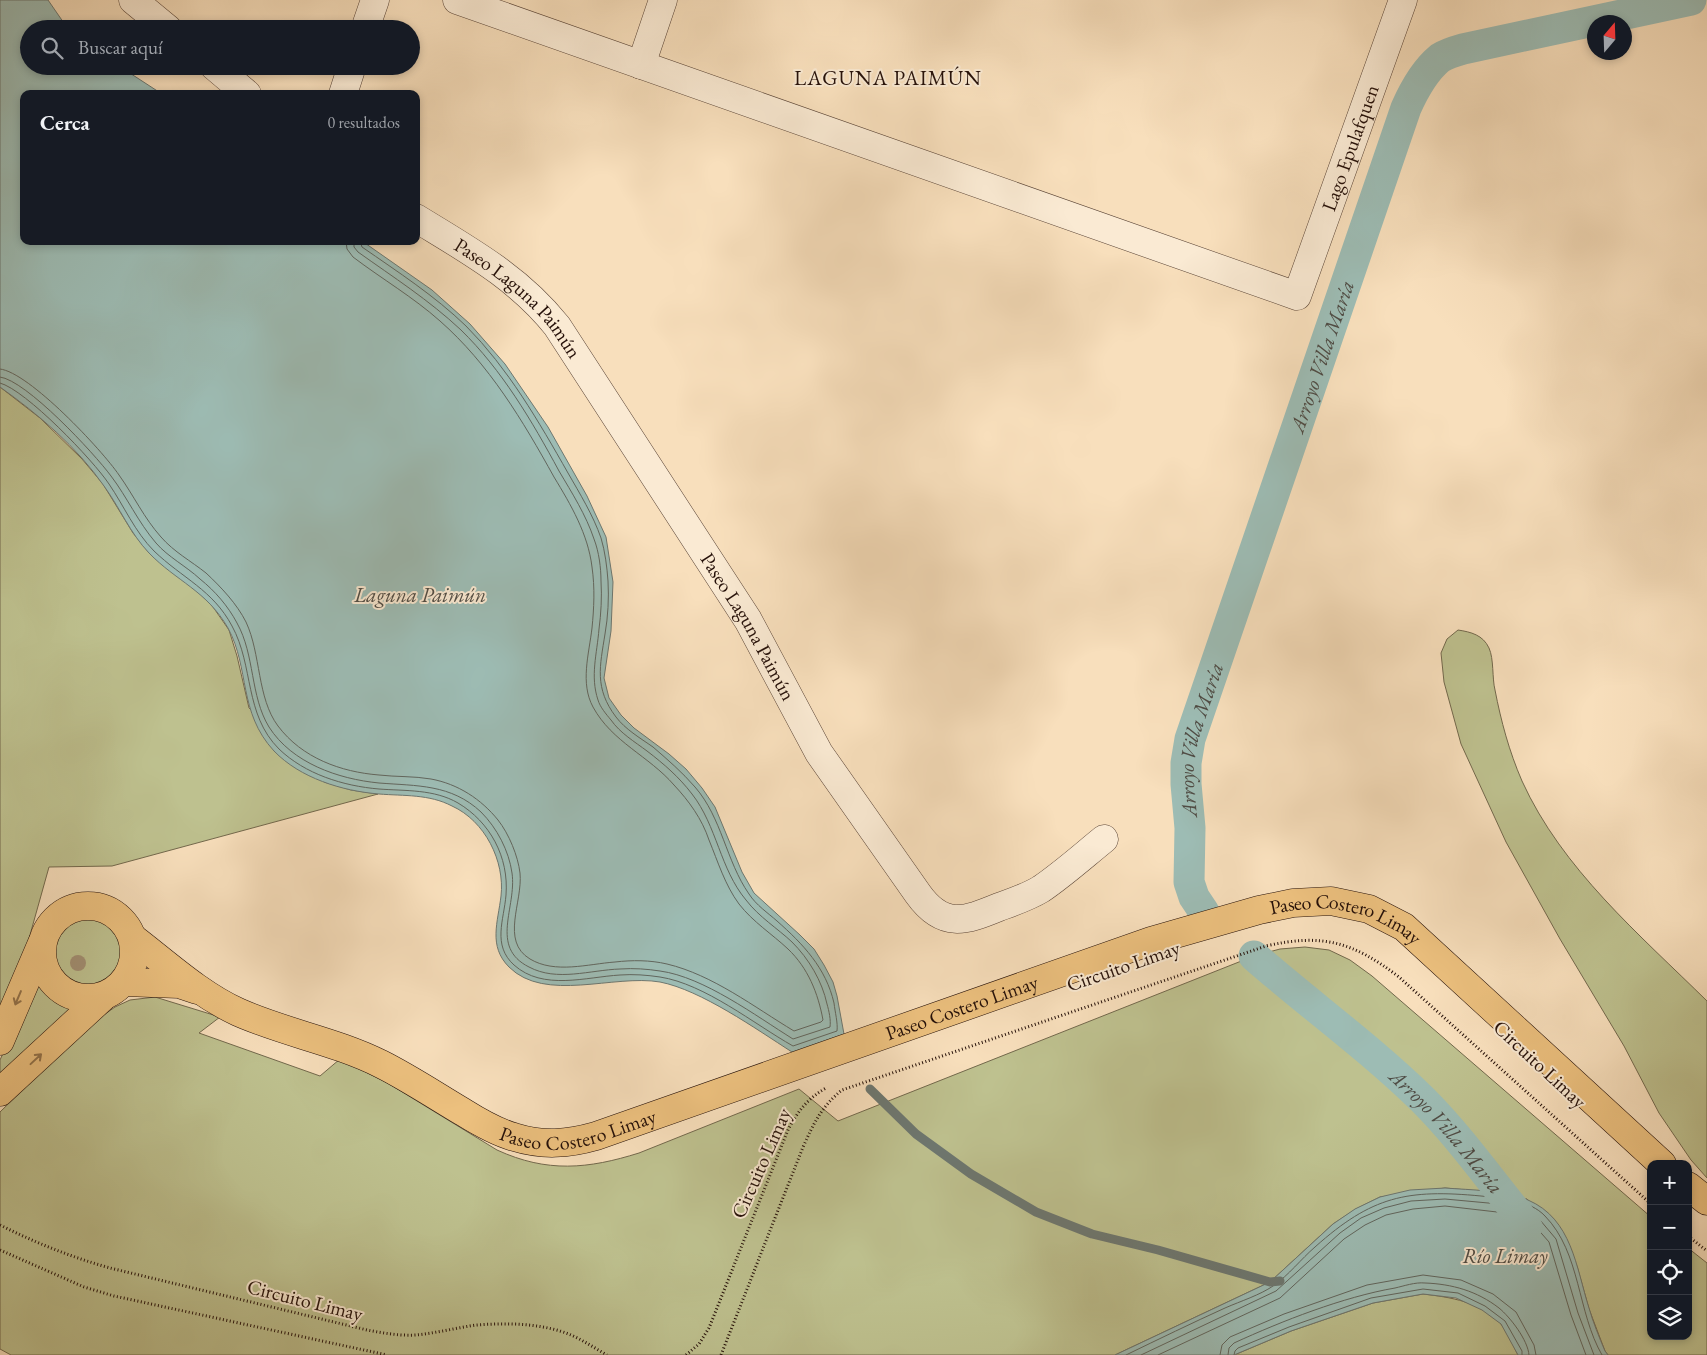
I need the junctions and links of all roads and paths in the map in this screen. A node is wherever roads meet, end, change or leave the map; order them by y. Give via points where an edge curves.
1 (132, 0) edge
2 (375, 0) edge
3 (457, 0) edge
4 (663, 0) edge
5 (1403, 0) edge
6 (157, 20) edge
7 (368, 20) edge
8 (640, 65) junction
9 (225, 75) edge
10 (349, 75) edge
11 (243, 90) edge
12 (344, 90) edge
13 (420, 221) edge
14 (1104, 839) dead end
15 (44, 937) junction
16 (133, 938) junction
17 (114, 989) junction
18 (202, 992) junction
19 (0, 1041) edge
20 (833, 1084) dead end
21 (0, 1092) edge
22 (1658, 1160) edge
23 (1692, 1189) edge
24 (1647, 1200) edge
25 (1707, 1201) edge
26 (0, 1225) edge
27 (1692, 1239) edge
28 (0, 1250) edge
29 (1707, 1251) edge
30 (387, 1355) edge
31 (607, 1355) edge
32 (686, 1355) edge
33 (721, 1355) edge

1 - 6 street
2 - 7 street
3 - 8 street
4 - 8 street
5 - 8 street, Lago Epulafquen via 1297,296
9 - 11 street
10 - 12 street
13 - 14 street, Paseo Laguna Paimún via 506,275 557,326 748,620 819,753 930,908 947,918 966,919 1020,899 1057,877
15 - 16 main road, Paseo Costero Limay via 61,914 74,907 88,906 116,914
15 - 17 main road, Paseo Costero Limay via 44,966 51,980 62,990 90,999
15 -> 19 main road, Paseo Costero Limay
16 - 17 main road via 134,963
16 - 18 main road, Paseo Costero Limay
17 - 18 main road, Paseo Costero Limay via 179,984
21 -> 17 main road
18 - 22 main road, Paseo Costero Limay via 239,1012 372,1060 512,1137 533,1142 575,1142 1151,941 1276,906 1331,901 1369,909 1404,926
20 - 32 path, Circuito Limay via 806,1102 796,1115 709,1328 699,1344
23 - 25 main road
24 - 33 path via 1378,962 1339,943 1290,941 1266,946 842,1090 818,1114
26 - 31 path, Circuito Limay via 84,1260 367,1330 416,1335 476,1326 532,1326 575,1337
27 - 29 path
28 - 30 path via 84,1287 114,1296

